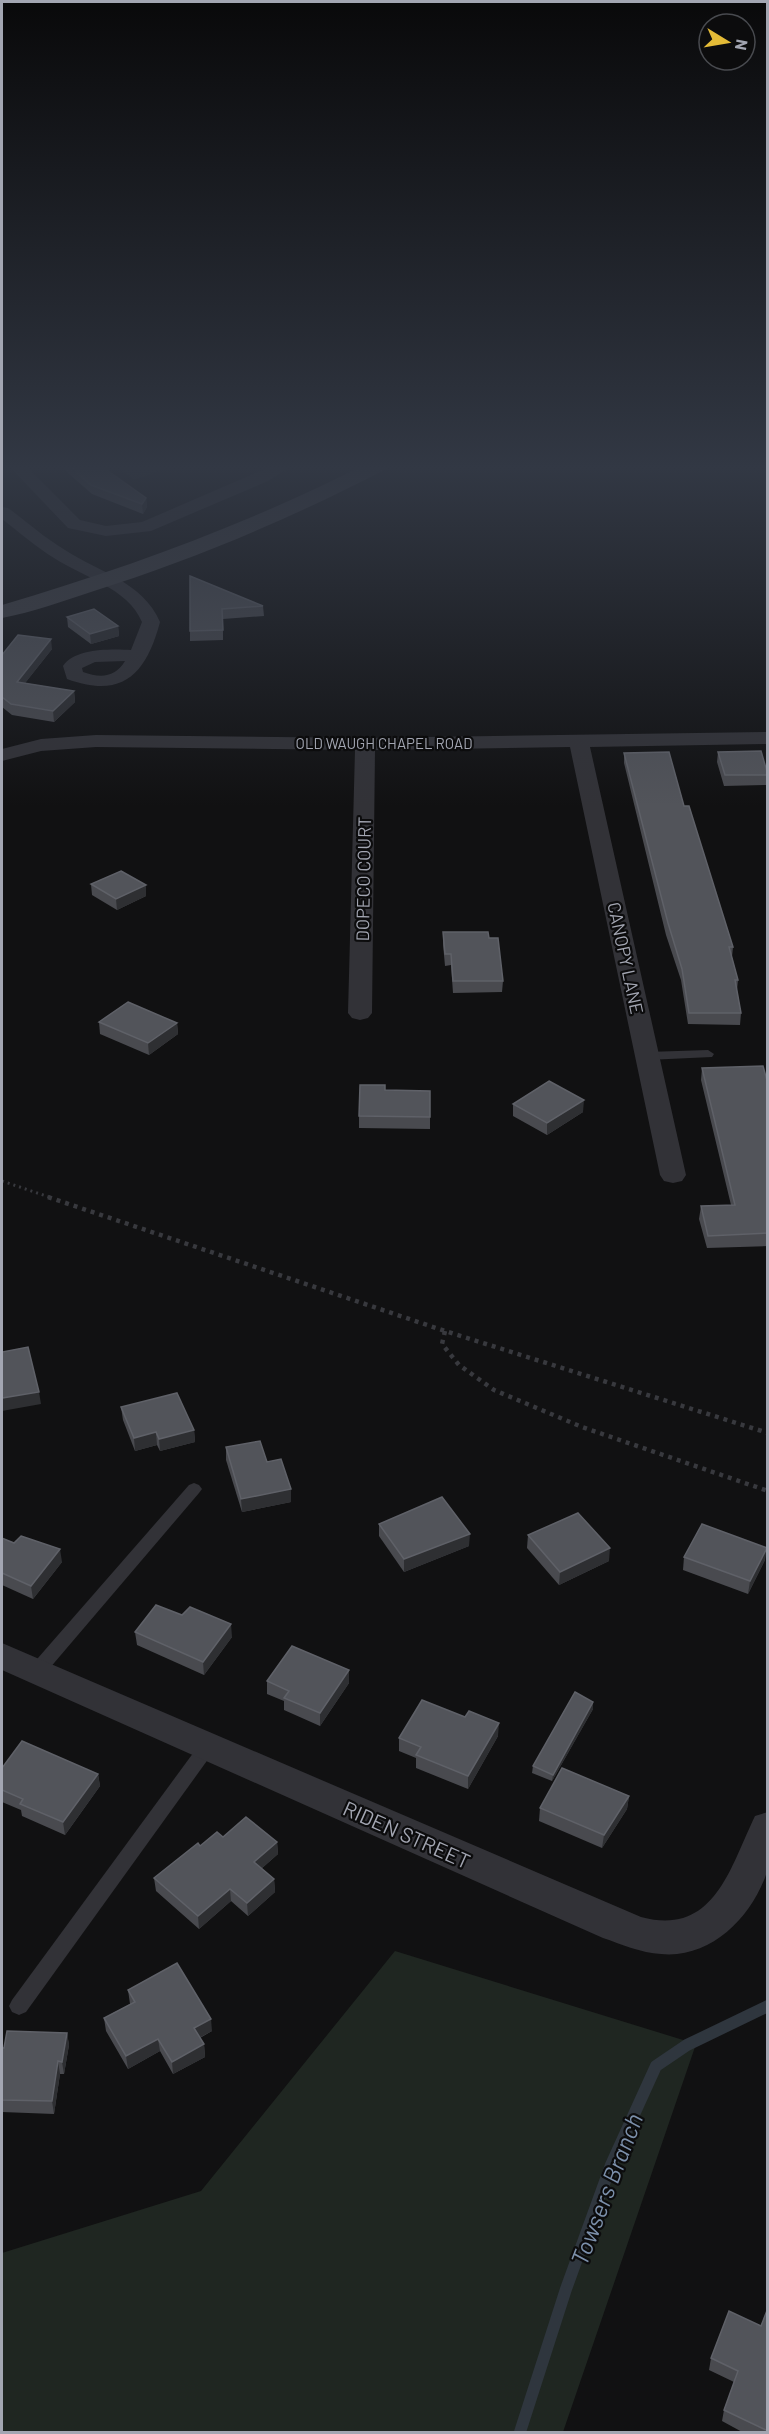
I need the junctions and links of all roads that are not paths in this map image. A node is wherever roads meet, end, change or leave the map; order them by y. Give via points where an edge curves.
1 (104, 579) edge
2 (115, 579) edge
3 (108, 581) junction
4 (2, 612) edge
5 (137, 656) dead end
6 (768, 738) edge
7 (579, 740) junction
8 (365, 744) junction
9 (2, 755) edge
10 (360, 1013) dead end
11 (708, 1054) dead end
12 (647, 1056) junction
13 (673, 1175) dead end
14 (194, 1489) dead end
15 (2, 1656) edge
16 (37, 1671) junction
17 (208, 1746) junction
18 (768, 1827) edge
19 (19, 2006) dead end

1 - 3 street
2 - 3 main road
3 - 4 main road
3 - 5 street via 145,608 151,622
6 - 7 street, OLD WAUGH CHAPEL ROAD
7 - 8 street, OLD WAUGH CHAPEL ROAD
7 - 12 street, CANOPY LANE
8 - 9 street, OLD WAUGH CHAPEL ROAD via 96,741 41,745
8 - 10 street, DOPECO COURT
11 - 12 lane
12 - 13 street, CANOPY LANE
14 - 16 lane
15 - 16 street, RIDEN STREET
16 - 17 street, RIDEN STREET
17 - 18 street, RIDEN STREET via 616,1926 664,1938 705,1931 734,1901
17 - 19 lane

